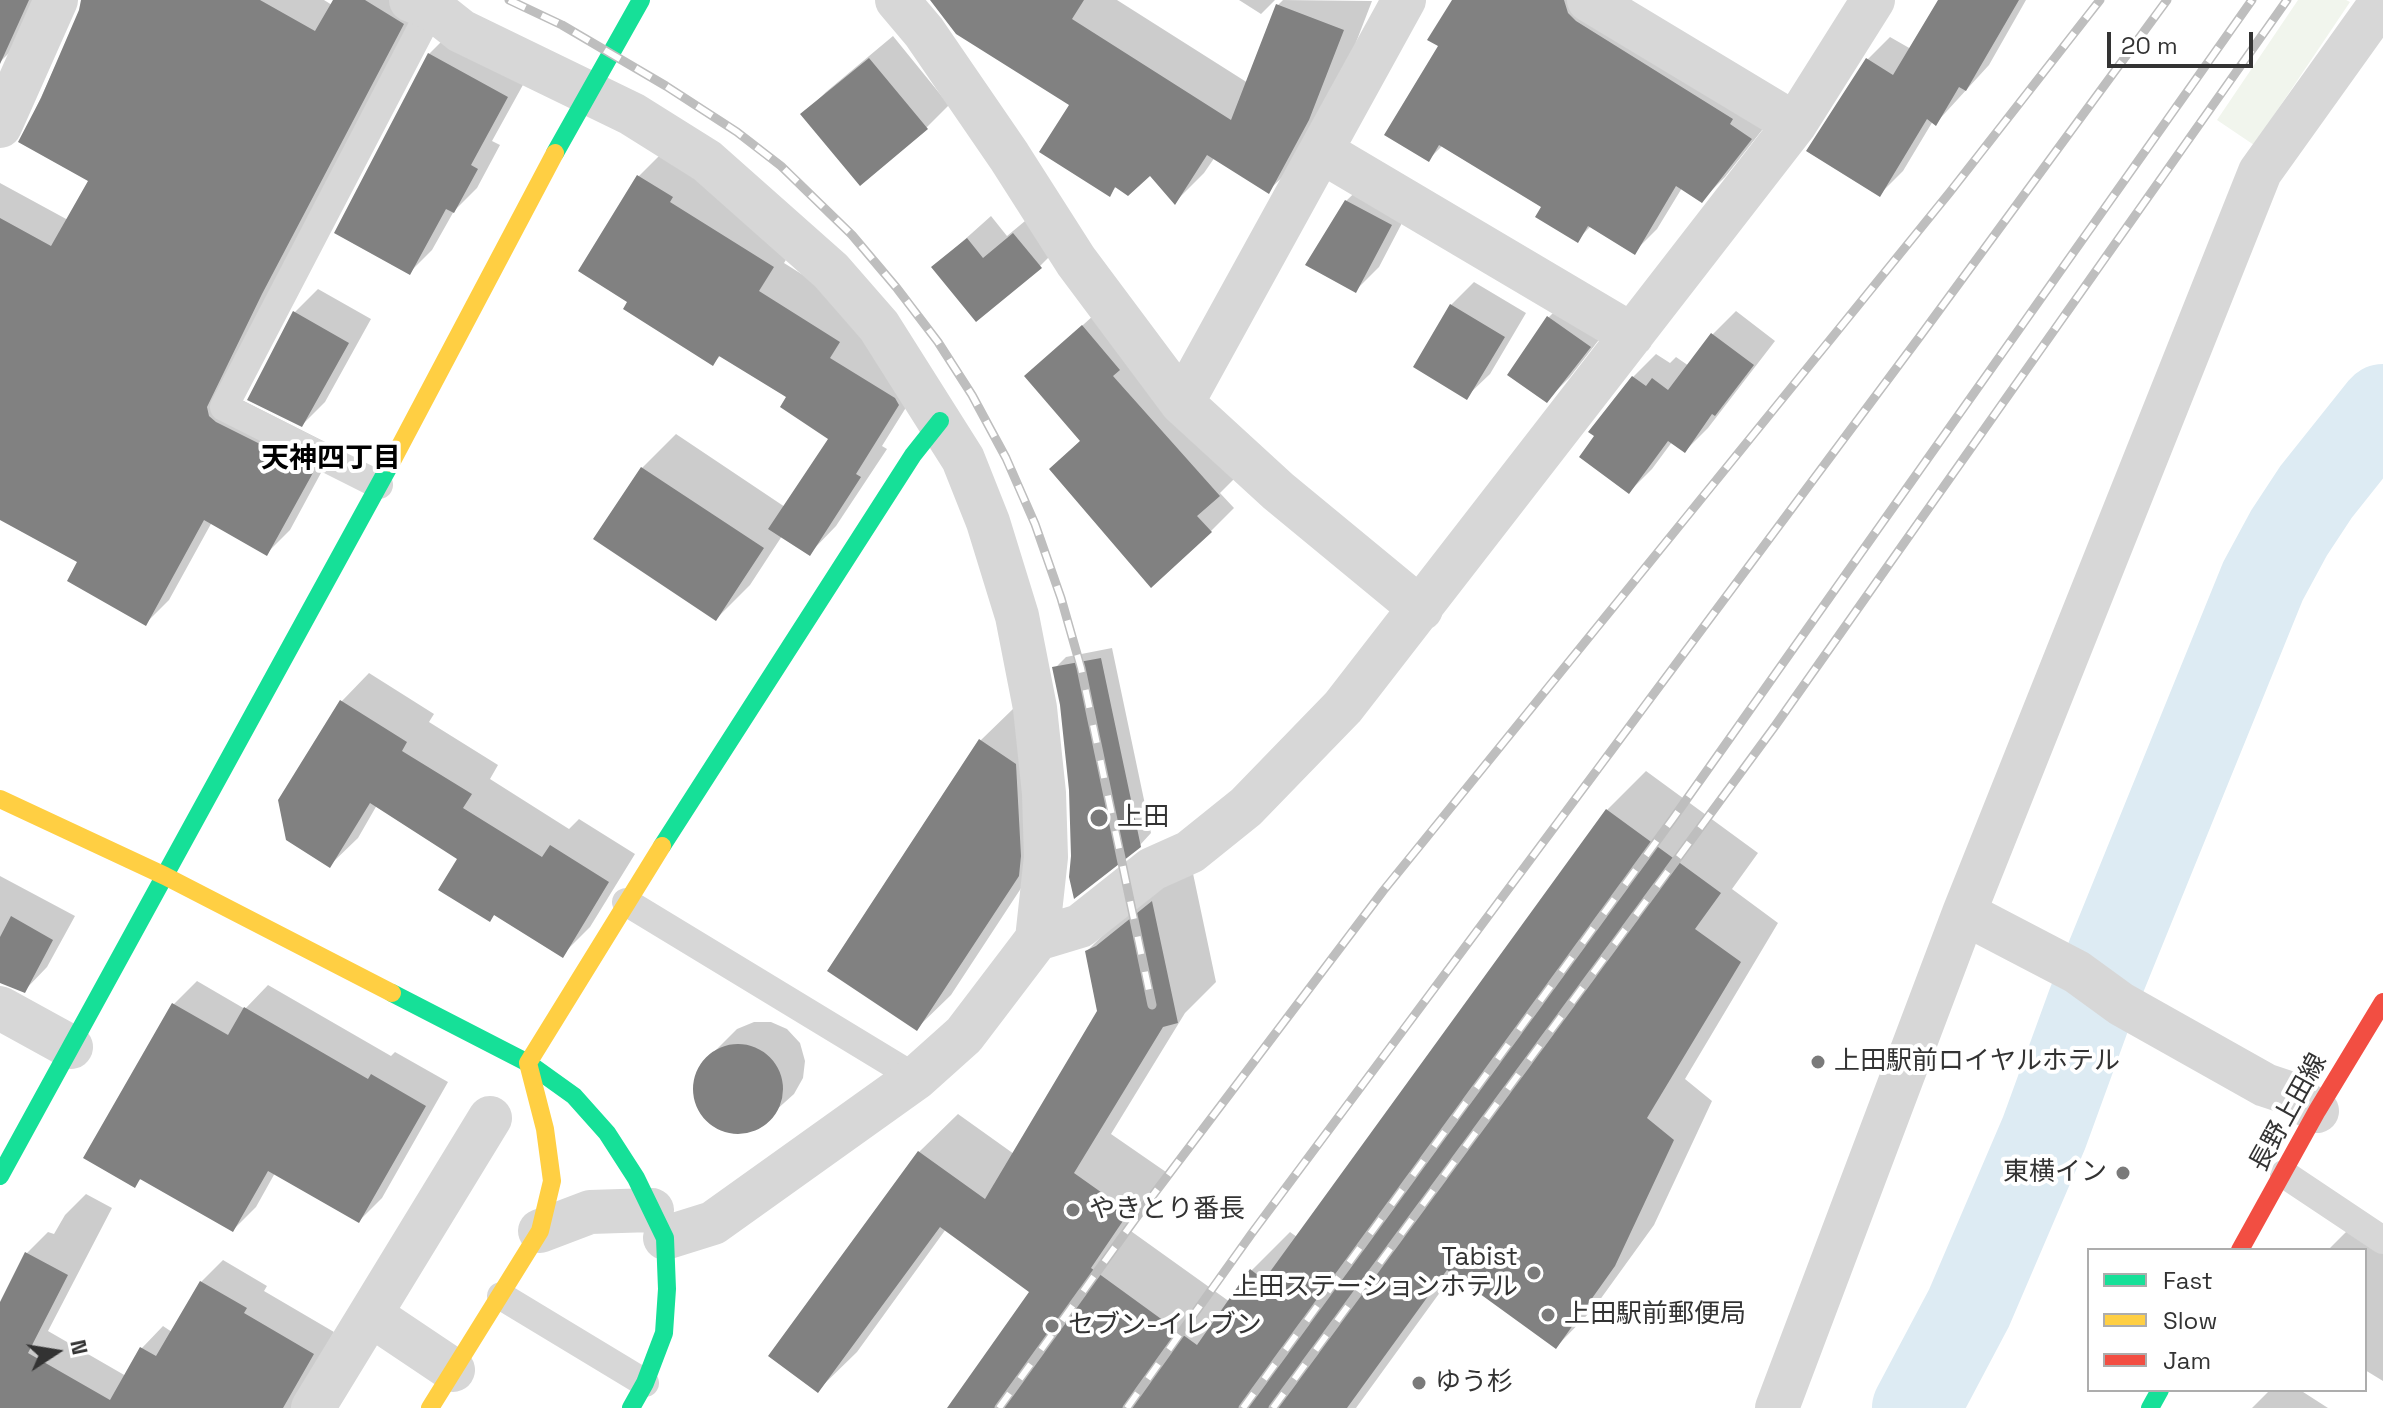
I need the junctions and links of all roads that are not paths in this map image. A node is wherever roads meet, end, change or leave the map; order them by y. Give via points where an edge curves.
1 (56, 0) edge
2 (641, 0) edge
3 (897, 0) edge
4 (1404, 0) edge
5 (1589, 0) edge
6 (1873, 0) edge
7 (2383, 0) edge
8 (422, 4) edge
9 (588, 91) junction
10 (4, 106) edge
11 (1795, 124) junction
12 (1321, 151) junction
13 (1632, 335) junction
14 (1182, 403) junction
15 (940, 421) junction
16 (379, 485) junction
17 (1421, 609) junction
18 (0, 799) edge
19 (165, 876) junction
20 (626, 902) junction
21 (1964, 913) junction
22 (1037, 939) junction
23 (2383, 1002) edge
24 (0, 1008) edge
25 (71, 1047) junction
26 (528, 1063) junction
27 (916, 1078) junction
28 (2317, 1111) junction
29 (490, 1118) dead end
30 (2284, 1174) junction
31 (0, 1176) edge
32 (658, 1224) junction
33 (540, 1231) junction
34 (2383, 1240) edge
35 (2241, 1248) edge
36 (501, 1296) junction
37 (371, 1315) junction
38 (453, 1370) junction
39 (645, 1383) junction
40 (313, 1408) edge
41 (430, 1408) edge
42 (631, 1408) edge
43 (1777, 1408) edge

1 - 10 street
2 - 9 street
3 - 14 street via 924,32 1076,261
4 - 12 street
5 - 11 street
6 - 11 street
7 - 21 street via 2260,172
8 - 9 street via 461,31
8 - 16 lane via 224,407
9 - 15 street via 707,161 831,271 879,326
9 - 16 street
11 - 13 street
12 - 13 street
12 - 14 street
13 - 17 street
14 - 17 street
15 - 20 street via 913,455
15 - 22 street via 963,459 988,522 1020,631 1035,708 1046,857
16 - 19 street
17 - 22 street via 1343,707 1246,807 1190,852 1152,869 1080,926
18 - 19 street
19 - 25 street
19 - 26 street
20 - 26 street
20 - 27 lane
21 - 28 street
21 - 43 street
22 - 27 street via 964,1035
23 - 28 street, 長野上田線
24 - 25 street
25 - 31 street
26 - 32 street via 574,1096 607,1133
26 - 33 street via 552,1181
27 - 32 street via 713,1223
28 - 30 street, 長野上田線
29 - 37 street
30 - 34 lane
30 - 35 street, 長野上田線
32 - 33 street via 590,1212
32 - 39 street via 667,1289 664,1333
33 - 36 street
36 - 38 street
36 - 39 lane
37 - 38 street
37 - 40 street
38 - 41 street
39 - 42 street

